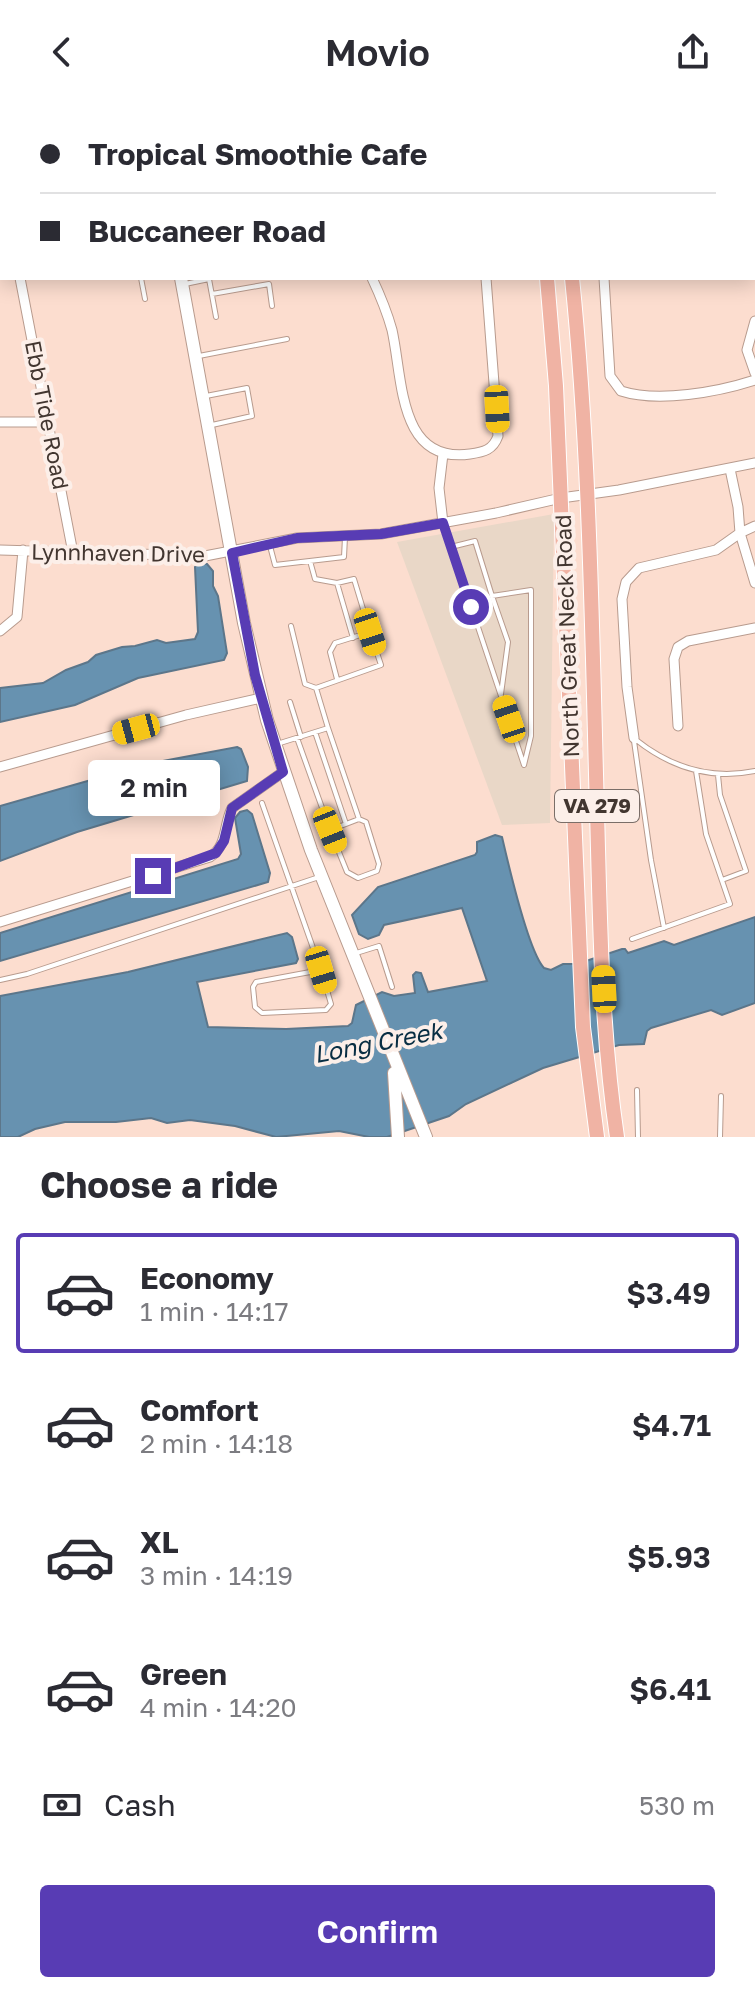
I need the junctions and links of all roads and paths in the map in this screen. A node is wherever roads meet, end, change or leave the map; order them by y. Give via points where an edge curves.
1 (20, 280) edge
2 (141, 280) edge
3 (209, 280) edge
4 (373, 280) edge
5 (486, 280) edge
6 (547, 280) edge
7 (572, 280) edge
8 (604, 280) edge
9 (182, 281) edge
10 (268, 281) edge
11 (212, 294) junction
12 (145, 299) dead end
13 (272, 306) dead end
14 (216, 317) dead end
15 (755, 321) edge
16 (287, 339) dead end
17 (196, 357) junction
18 (755, 373) edge
19 (755, 380) edge
20 (204, 397) junction
21 (0, 422) edge
22 (48, 422) junction
23 (209, 425) junction
24 (443, 454) junction
25 (755, 463) edge
26 (730, 469) junction
27 (587, 494) junction
28 (561, 498) junction
29 (443, 523) junction
30 (755, 526) edge
31 (740, 533) junction
32 (345, 537) junction
33 (270, 544) junction
34 (451, 547) junction
35 (0, 550) edge
36 (23, 550) junction
37 (73, 553) junction
38 (232, 553) junction
39 (310, 561) junction
40 (337, 583) junction
41 (755, 583) edge
42 (492, 596) junction
43 (291, 626) dead end
44 (755, 628) edge
45 (0, 631) edge
46 (370, 632) junction
47 (353, 638) junction
48 (337, 679) junction
49 (316, 688) junction
50 (501, 696) junction
51 (261, 698) junction
52 (290, 702) dead end
53 (678, 726) dead end
54 (328, 728) junction
55 (315, 732) junction
56 (299, 737) junction
57 (634, 738) junction
58 (275, 745) junction
59 (0, 767) edge
60 (696, 771) junction
61 (755, 771) edge
62 (283, 772) junction
63 (718, 775) junction
64 (262, 803) dead end
65 (359, 819) junction
66 (346, 824) junction
67 (330, 830) junction
68 (321, 876) junction
69 (722, 880) junction
70 (291, 886) junction
71 (0, 922) edge
72 (664, 928) junction
73 (632, 939) dead end
74 (351, 955) junction
75 (321, 970) junction
76 (0, 980) edge
77 (392, 987) dead end
78 (391, 1054) junction
79 (637, 1090) dead end
80 (721, 1096) dead end
81 (398, 1137) edge
82 (426, 1137) edge
83 (597, 1137) edge
84 (617, 1137) edge
85 (638, 1137) edge
86 (720, 1137) edge

1 - 22 street, Ebb Tide Road
2 - 12 lane
3 - 11 lane
4 - 24 street via 392,331 412,423 421,439
5 - 24 street via 498,436 482,453
6 - 28 main road, North Great Neck Road / VA 279
7 - 27 main road, North Great Neck Road / VA 279
8 - 19 street via 610,376 621,391 680,394
9 - 17 street
10 - 11 lane
10 - 13 lane
11 - 14 lane
15 - 18 street via 747,350
16 - 17 lane
17 - 20 street
20 - 23 street
20 - 23 lane via 247,388 252,416
21 - 22 street
22 - 37 street, Ebb Tide Road
23 - 38 street
24 - 29 street
25 - 26 street, Lynnhaven Drive
26 - 27 street, Lynnhaven Drive
26 - 31 street
27 - 28 street, Lynnhaven Drive
27 - 84 main road, North Great Neck Road / VA 279 via 605,1016
28 - 29 street, Lynnhaven Drive
28 - 83 main road, North Great Neck Road / VA 279 via 585,1046
29 - 32 street, Lynnhaven Drive
29 - 34 lane
30 - 31 street
31 - 41 street
31 - 57 street via 716,550 647,564 626,582 622,599
32 - 33 street, Lynnhaven Drive
32 - 39 lane via 344,557
33 - 38 street, Lynnhaven Drive
33 - 39 lane via 275,565
34 - 42 lane via 475,541
34 - 50 lane
35 - 36 street, Lynnhaven Drive
36 - 37 street, Lynnhaven Drive
36 - 45 street via 17,617
37 - 38 street, Lynnhaven Drive
38 - 51 street
39 - 40 lane via 315,579
40 - 46 lane via 354,579
40 - 47 lane
42 - 50 lane via 508,642
42 - 50 lane via 531,590 531,736 524,765
43 - 49 lane via 305,684
44 - 53 street via 678,647
46 - 47 lane
46 - 48 lane via 381,665
47 - 48 lane via 335,643 330,652
48 - 49 lane
49 - 54 lane
51 - 58 street
51 - 59 street
52 - 56 lane
54 - 55 lane
54 - 65 lane
55 - 56 lane
55 - 66 lane
56 - 58 lane
56 - 67 lane
57 - 60 lane via 664,759
57 - 72 lane
58 - 62 street
60 - 63 lane
60 - 69 lane via 706,834
61 - 63 lane
62 - 68 street
62 - 71 street via 232,808 224,841 210,857
63 - 69 lane via 746,871
64 - 70 lane
65 - 66 lane
65 - 67 lane via 366,822 377,871 358,878 347,872
66 - 67 lane
68 - 70 lane
68 - 74 street
69 - 72 lane via 730,904
70 - 75 lane
70 - 76 lane
72 - 73 lane
74 - 77 lane via 379,946
74 - 78 street
75 - 75 lane via 328,1009 262,1013 255,1007 256,982
78 - 81 street
78 - 82 street
79 - 85 lane
80 - 86 lane

